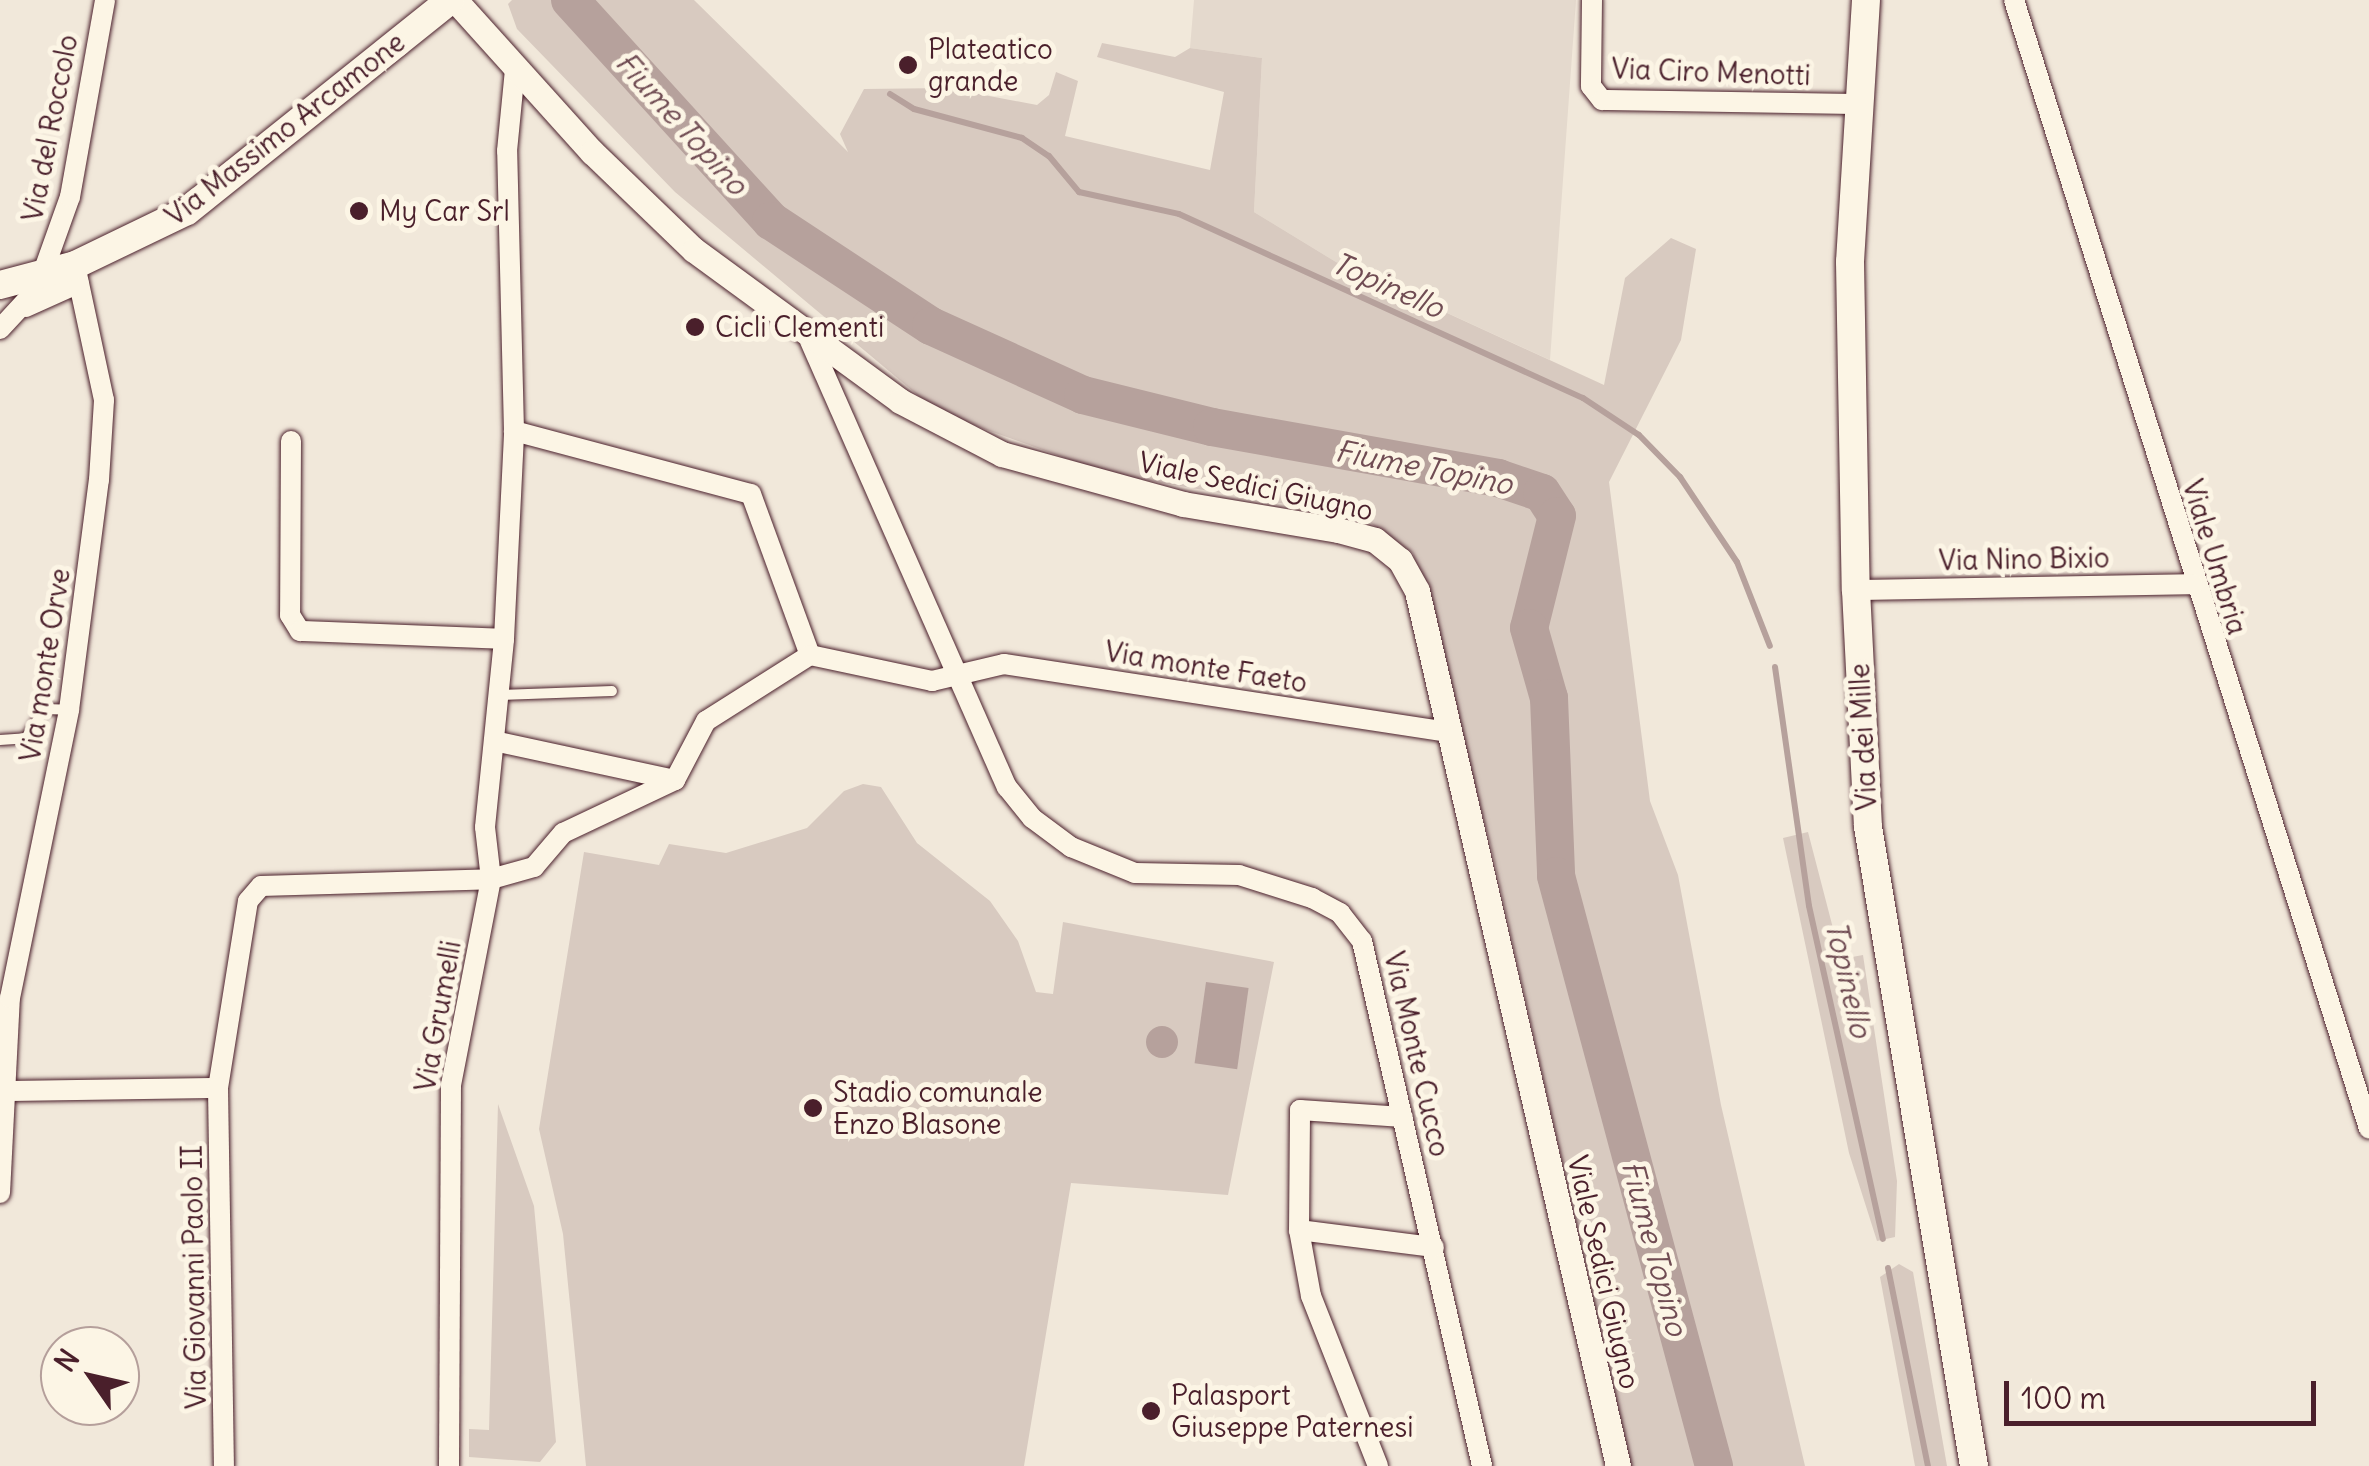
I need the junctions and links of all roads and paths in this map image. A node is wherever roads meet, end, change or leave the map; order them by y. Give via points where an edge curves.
1 (105, 0) edge
2 (453, 0) edge
3 (1592, 0) edge
4 (1866, 0) edge
5 (2014, 0) edge
6 (515, 70) junction
7 (1860, 104) junction
8 (44, 274) junction
9 (77, 274) junction
10 (0, 285) edge
11 (6, 322) edge
12 (810, 341) junction
13 (514, 431) junction
14 (291, 441) dead end
15 (2193, 584) junction
16 (1856, 590) junction
17 (504, 639) junction
18 (810, 655) junction
19 (955, 672) junction
20 (612, 691) dead end
21 (500, 695) junction
22 (69, 710) junction
23 (1450, 732) junction
24 (0, 740) edge
25 (494, 742) junction
26 (675, 780) junction
27 (491, 879) junction
28 (2362, 1080) edge
29 (218, 1088) junction
30 (4, 1091) junction
31 (1403, 1117) junction
32 (2369, 1129) edge
33 (0, 1192) edge
34 (1300, 1230) junction
35 (1434, 1246) junction
36 (224, 1466) edge
37 (449, 1466) edge
38 (1378, 1466) edge
39 (1482, 1466) edge
40 (1618, 1466) edge
41 (1974, 1466) edge

1 - 8 street, Via del Roccolo via 70,197
2 - 6 street, Viale Sedici Giugno
2 - 9 main road, Via Massimo Arcamone via 187,212
3 - 7 street, Via Ciro Menotti via 1591,86 1602,100
4 - 7 main road, Via dei Mille
5 - 15 street, Viale Umbria
6 - 12 street, Viale Sedici Giugno via 694,250
6 - 13 street, Via Grumelli via 506,151
7 - 16 main road, Via dei Mille via 1850,262
8 - 9 main road, Via Massimo Arcamone
8 - 10 main road, Via Massimo Arcamone
8 - 11 street, Via del Roccolo
9 - 11 street
9 - 22 street, Via monte Orve via 104,400
10 - 11 street via 11,295
12 - 19 street, Via Monte Cucco
12 - 23 street, Viale Sedici Giugno via 900,401 1002,454 1183,504 1374,540 1400,560 1417,591
13 - 17 street, Via Grumelli
13 - 18 street via 750,494
14 - 17 street via 290,615 300,632
15 - 16 street, Via Nino Bixio
15 - 28 street, Viale Umbria
16 - 41 main road, Via dei Mille via 1868,827
17 - 21 street, Via Grumelli
18 - 19 street, Via monte Faeto via 932,681
18 - 26 street via 706,721
19 - 23 street, Via monte Faeto via 1004,664
19 - 31 street, Via Monte Cucco via 1007,787 1032,818 1071,847 1135,873 1240,875 1340,913 1362,941
20 - 21 lane
21 - 25 street, Via Grumelli
22 - 24 lane via 45,709 26,738
22 - 30 street, Via monte Orve via 10,998
23 - 40 street, Viale Sedici Giugno
25 - 26 street
25 - 27 street, Via Grumelli via 485,827
26 - 27 street, Via Giovanni Paolo II via 563,833 534,866
27 - 29 street, Via Giovanni Paolo II via 261,886 248,901
27 - 37 street, Via Grumelli via 450,1086
28 - 32 street, Viale Umbria
29 - 30 street
29 - 36 street, Via Giovanni Paolo II
30 - 33 street, Via monte Orve
31 - 34 street via 1300,1110
31 - 35 street, Via Monte Cucco
34 - 35 street
34 - 38 street via 1312,1296
35 - 39 street, Via Monte Cucco

